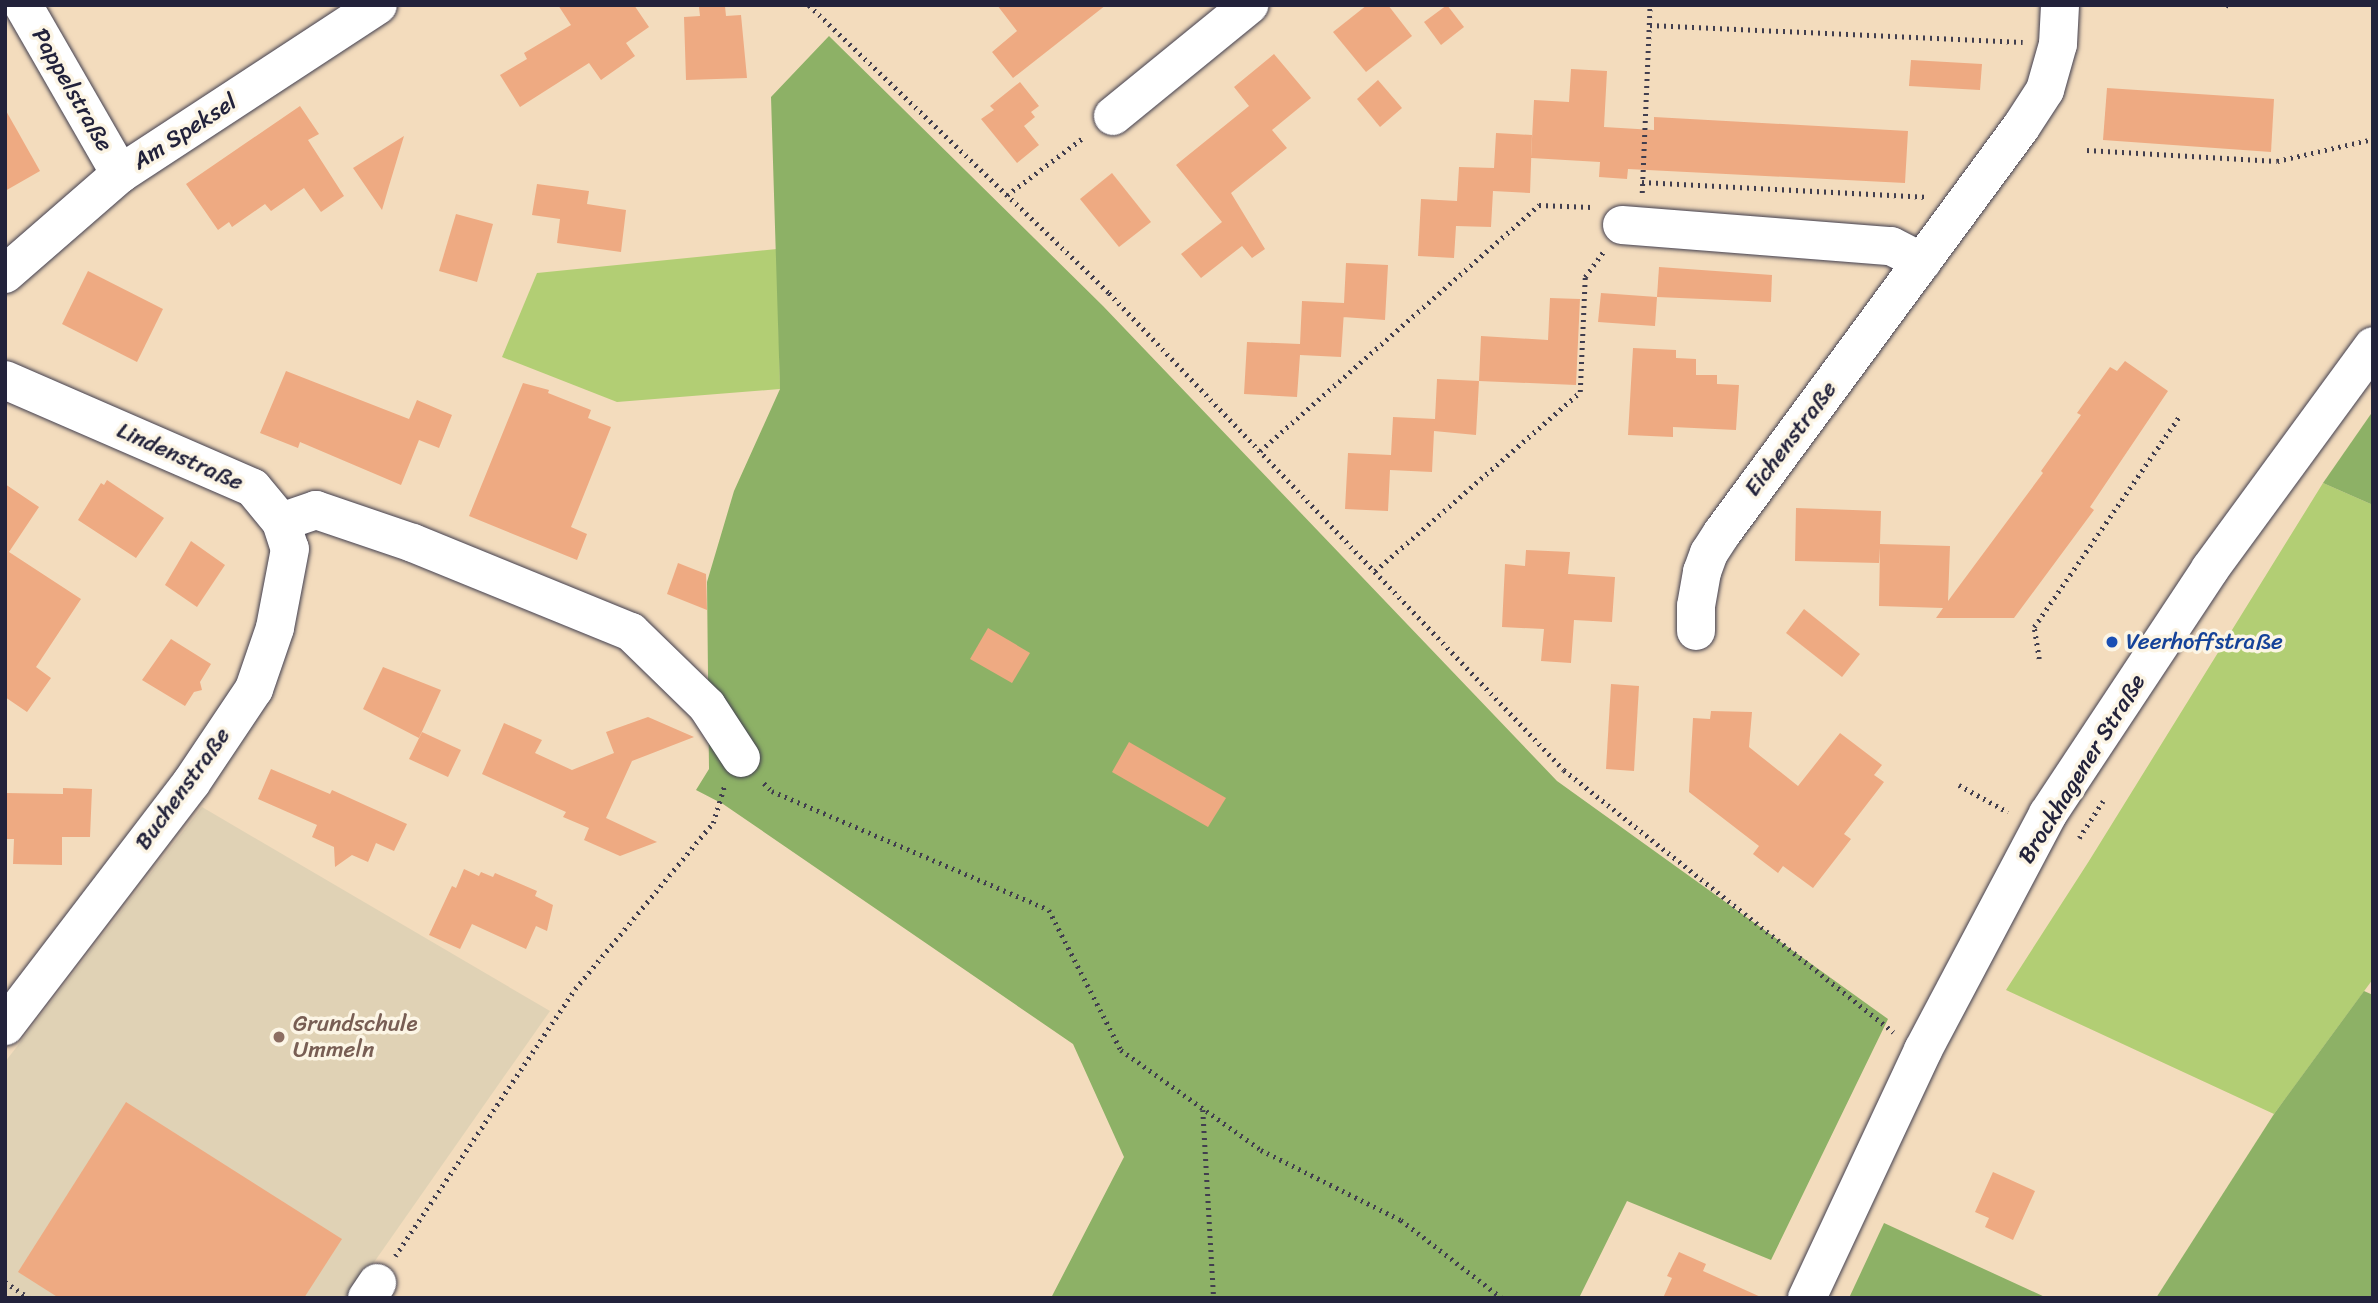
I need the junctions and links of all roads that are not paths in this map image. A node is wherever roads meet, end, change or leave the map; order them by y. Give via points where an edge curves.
1 (23, 5) edge
2 (378, 5) edge
3 (1249, 5) edge
4 (2060, 5) edge
5 (1113, 116) road end
6 (120, 174) junction
7 (1631, 225) road end
8 (1922, 262) junction
9 (5, 274) edge
10 (2373, 346) edge
11 (5, 380) edge
12 (281, 522) junction
13 (1696, 631) dead end
14 (741, 758) road end
15 (5, 1026) edge
16 (1807, 1298) edge

1 - 6 street, Pappelstraße
2 - 6 street, Am Speksel
3 - 5 street
4 - 8 street, Eichenstraße via 2058,44 2045,90
6 - 9 street, Am Speksel
7 - 8 street via 1891,246
8 - 13 street, Eichenstraße via 1709,553 1696,606
10 - 16 street, Brockhagener Straße via 2210,569 2048,814 1923,1050
11 - 12 street, Lindenstraße via 253,488
12 - 14 street via 316,510 413,543 631,632 707,706
12 - 15 street, Buchenstraße via 290,549 275,628 254,689 191,783

